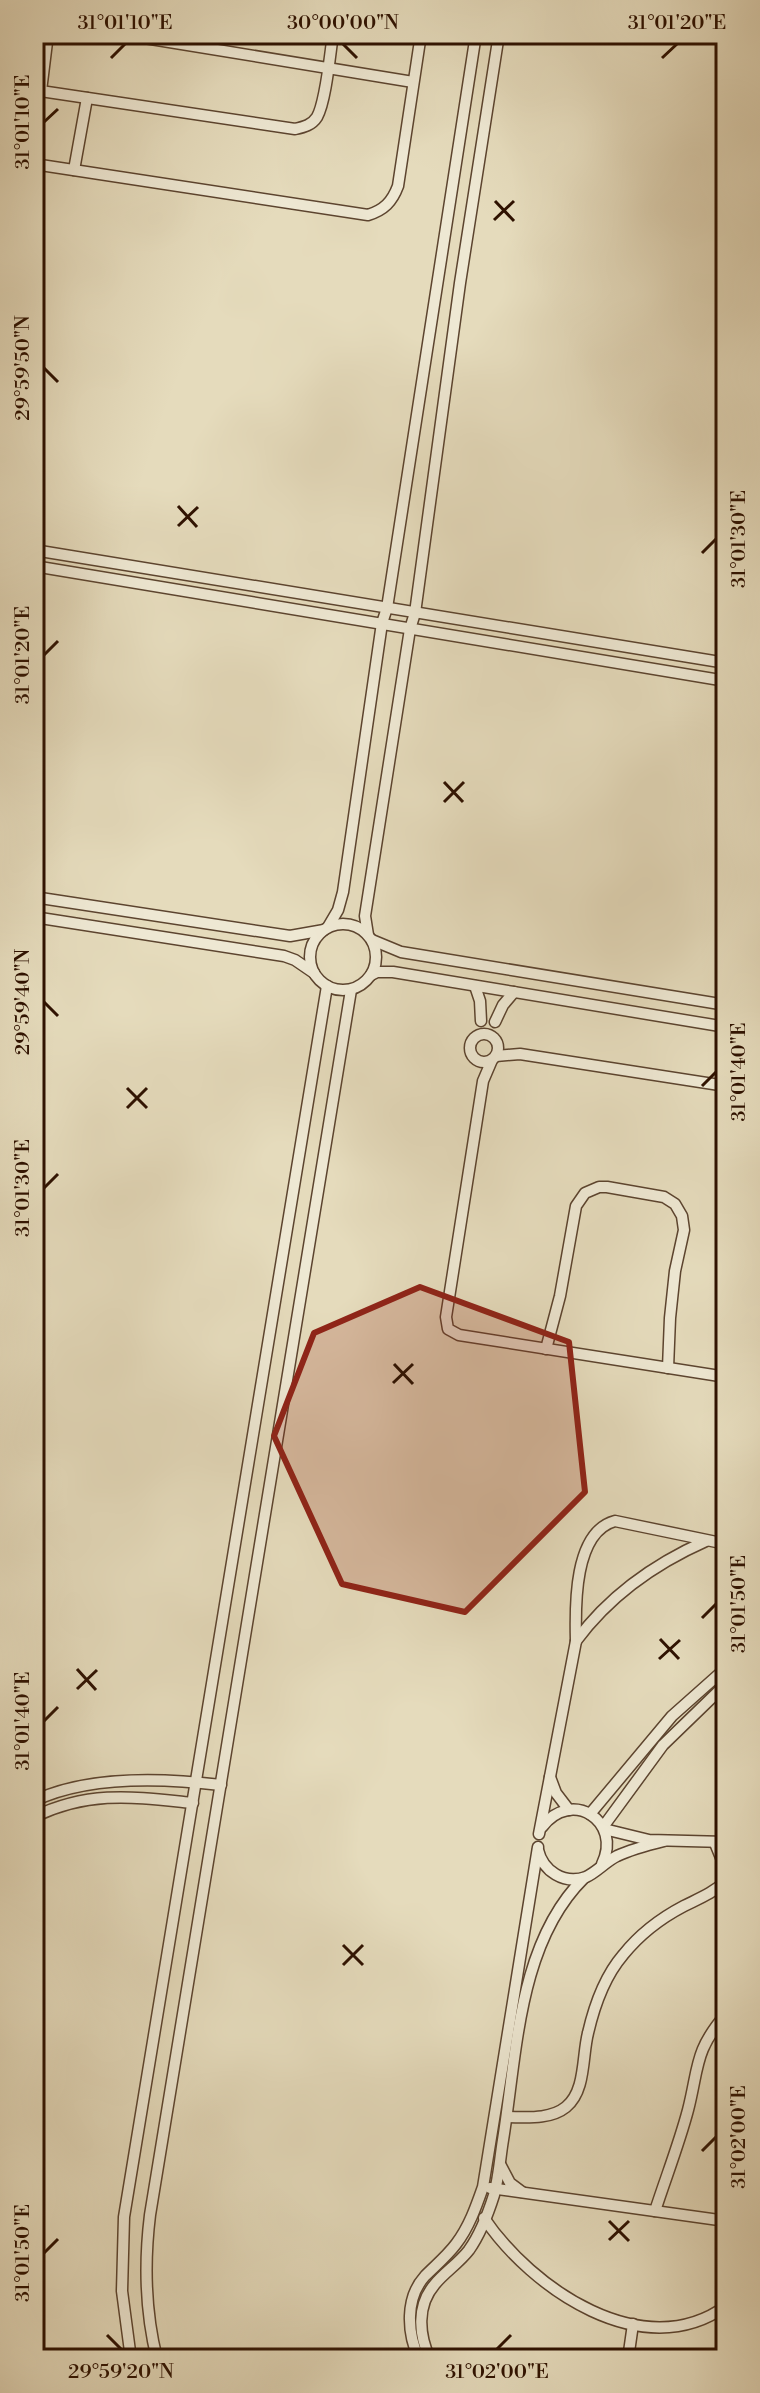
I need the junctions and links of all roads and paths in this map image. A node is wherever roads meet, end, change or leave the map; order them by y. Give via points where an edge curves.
1 (48, 34) edge
2 (120, 34) edge
3 (333, 34) edge
4 (421, 34) edge
5 (476, 34) edge
6 (499, 34) edge
7 (327, 68) junction
8 (413, 82) junction
9 (37, 91) edge
10 (87, 98) junction
11 (34, 164) edge
12 (74, 170) junction
13 (34, 550) edge
14 (34, 566) edge
15 (387, 608) junction
16 (415, 613) junction
17 (382, 623) junction
18 (410, 629) junction
19 (726, 663) edge
20 (726, 681) edge
21 (34, 897) edge
22 (34, 917) edge
23 (326, 929) junction
24 (370, 938) junction
25 (314, 973) junction
26 (371, 975) junction
27 (327, 986) junction
28 (475, 986) junction
29 (351, 990) junction
30 (514, 992) junction
31 (726, 1005) edge
32 (726, 1027) edge
33 (488, 1031) junction
34 (520, 1054) junction
35 (494, 1058) junction
36 (477, 1060) junction
37 (483, 1081) junction
38 (726, 1086) edge
39 (546, 1349) junction
40 (668, 1368) junction
41 (726, 1377) edge
42 (706, 1541) junction
43 (726, 1544) edge
44 (576, 1641) junction
45 (726, 1668) edge
46 (726, 1684) edge
47 (649, 1741) junction
48 (659, 1749) junction
49 (550, 1775) junction
50 (197, 1782) junction
51 (221, 1785) junction
52 (34, 1801) edge
53 (193, 1803) junction
54 (569, 1810) junction
55 (590, 1814) junction
56 (34, 1817) edge
57 (603, 1828) junction
58 (539, 1834) junction
59 (664, 1841) junction
60 (720, 1843) edge
61 (538, 1847) junction
62 (602, 1864) junction
63 (726, 1870) edge
64 (584, 1878) junction
65 (726, 1881) edge
66 (726, 2014) edge
67 (512, 2040) junction
68 (507, 2117) junction
69 (500, 2162) junction
70 (483, 2187) junction
71 (496, 2189) junction
72 (523, 2193) junction
73 (477, 2206) junction
74 (655, 2211) junction
75 (486, 2221) junction
76 (726, 2221) edge
77 (425, 2276) junction
78 (435, 2284) junction
79 (726, 2306) edge
80 (633, 2324) junction
81 (131, 2359) edge
82 (157, 2359) edge
83 (419, 2359) edge
84 (430, 2359) edge
85 (628, 2359) edge

1 - 9 street
2 - 7 street
3 - 7 street
4 - 8 street
5 - 15 street
6 - 16 street
7 - 8 street
7 - 10 street via 319,110 311,124 295,129
8 - 12 street via 398,186 387,205 368,215
9 - 10 street
10 - 12 street
11 - 12 street
13 - 15 street
14 - 17 street
15 - 16 street
15 - 17 street
16 - 18 street
16 - 19 street
17 - 18 street
17 - 23 street via 343,892
18 - 20 street
18 - 24 street via 365,916
21 - 23 street via 290,936
22 - 25 street via 284,956
23 - 24 street via 349,925
23 - 25 street via 311,950
24 - 26 street via 376,962
24 - 31 street via 401,952
25 - 27 street
26 - 28 street via 393,972
26 - 29 street
27 - 29 street
27 - 50 street
28 - 30 street
28 - 33 street
29 - 51 street
30 - 32 street
30 - 33 street
33 - 34 street
33 - 35 street
33 - 36 street via 470,1046
34 - 35 street
34 - 38 street
35 - 36 street
35 - 37 street
36 - 37 street
37 - 39 street via 445,1321 455,1334
39 - 40 street
39 - 40 street via 576,1206 585,1193 607,1187 664,1197 682,1216
40 - 41 street
42 - 43 street
42 - 44 street via 627,1587
42 - 44 street via 615,1521 603,1524 590,1538 580,1574
44 - 49 street
45 - 47 street
46 - 48 street
47 - 48 street
47 - 55 street
48 - 57 street
49 - 54 street
49 - 58 street
50 - 51 street
50 - 52 street via 86,1784
50 - 53 street
51 - 82 street via 147,2236 147,2301
53 - 56 street via 104,1797
53 - 81 street via 124,2217 122,2291
54 - 55 street
54 - 58 street via 550,1817
55 - 57 street
57 - 59 street
57 - 62 street via 608,1847
58 - 61 street
59 - 60 street
59 - 62 street
60 - 63 street
61 - 64 street via 544,1864 557,1876
61 - 67 street
62 - 64 street
64 - 67 street via 562,1902 540,1942
65 - 68 street via 657,1923 619,1959 589,2029 580,2082 566,2108 547,2115
66 - 74 street via 696,2063 688,2108
67 - 68 street
67 - 70 street
68 - 69 street
69 - 71 street
69 - 72 street via 506,2177
70 - 71 street
70 - 73 street
71 - 72 street
71 - 75 street
72 - 74 street
73 - 75 street
73 - 77 street via 457,2243
74 - 76 street
75 - 78 street via 463,2258
75 - 80 street via 517,2259 555,2291
77 - 78 street
77 - 83 street via 409,2317
78 - 84 street via 421,2324
79 - 80 street via 679,2326
80 - 85 street

